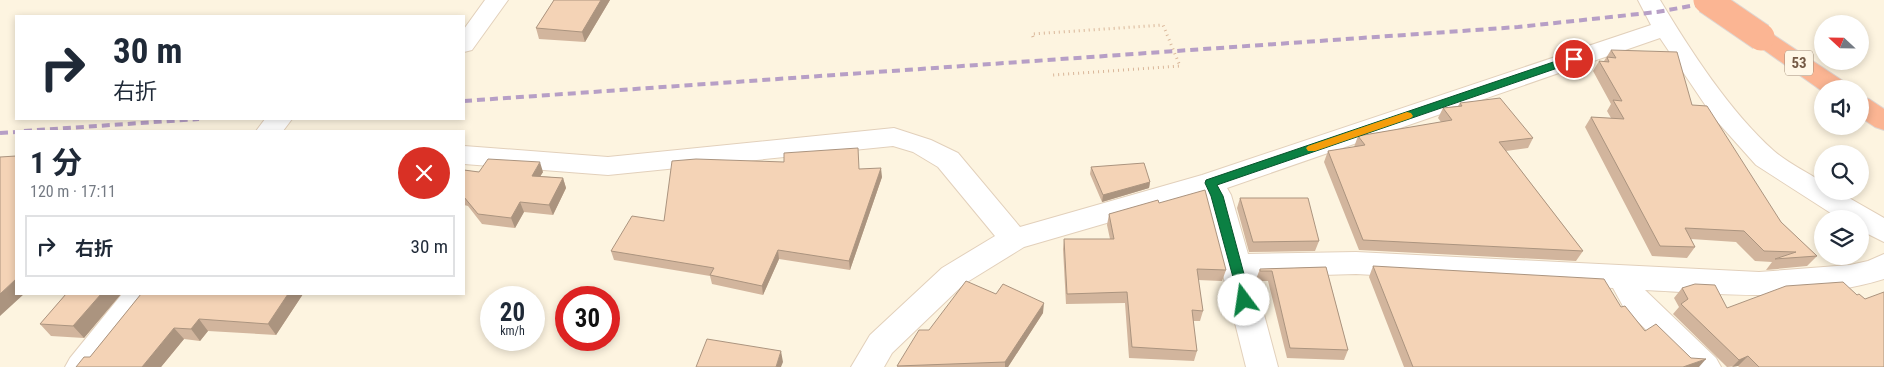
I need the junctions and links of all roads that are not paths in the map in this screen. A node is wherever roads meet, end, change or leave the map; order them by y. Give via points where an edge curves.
1 (497, 0) edge
2 (1650, 0) edge
3 (1707, 0) edge
4 (1666, 28) junction
5 (465, 43) edge
6 (1824, 80) edge
7 (1869, 111) edge
8 (278, 120) edge
9 (1884, 121) edge
10 (270, 130) edge
11 (465, 155) edge
12 (1210, 183) junction
13 (1884, 231) edge
14 (1014, 239) junction
15 (1236, 266) junction
16 (1882, 271) edge
17 (1623, 278) junction
18 (139, 295) edge
19 (82, 367) edge
20 (867, 367) edge
21 (1262, 367) edge
22 (1705, 367) edge

1 - 5 street
2 - 4 street
3 - 6 highway, 53, bridge
4 - 12 street
4 - 13 street via 1723,112 1765,158
7 - 9 highway
8 - 10 street
11 - 14 street via 608,166 894,137 922,146 948,160
12 - 14 street
12 - 15 street via 1217,196
14 - 20 street via 953,276 881,344
15 - 17 street via 1356,263
15 - 21 street
16 - 17 street via 1850,277 1759,284
17 - 22 street via 1635,300
18 - 19 street

